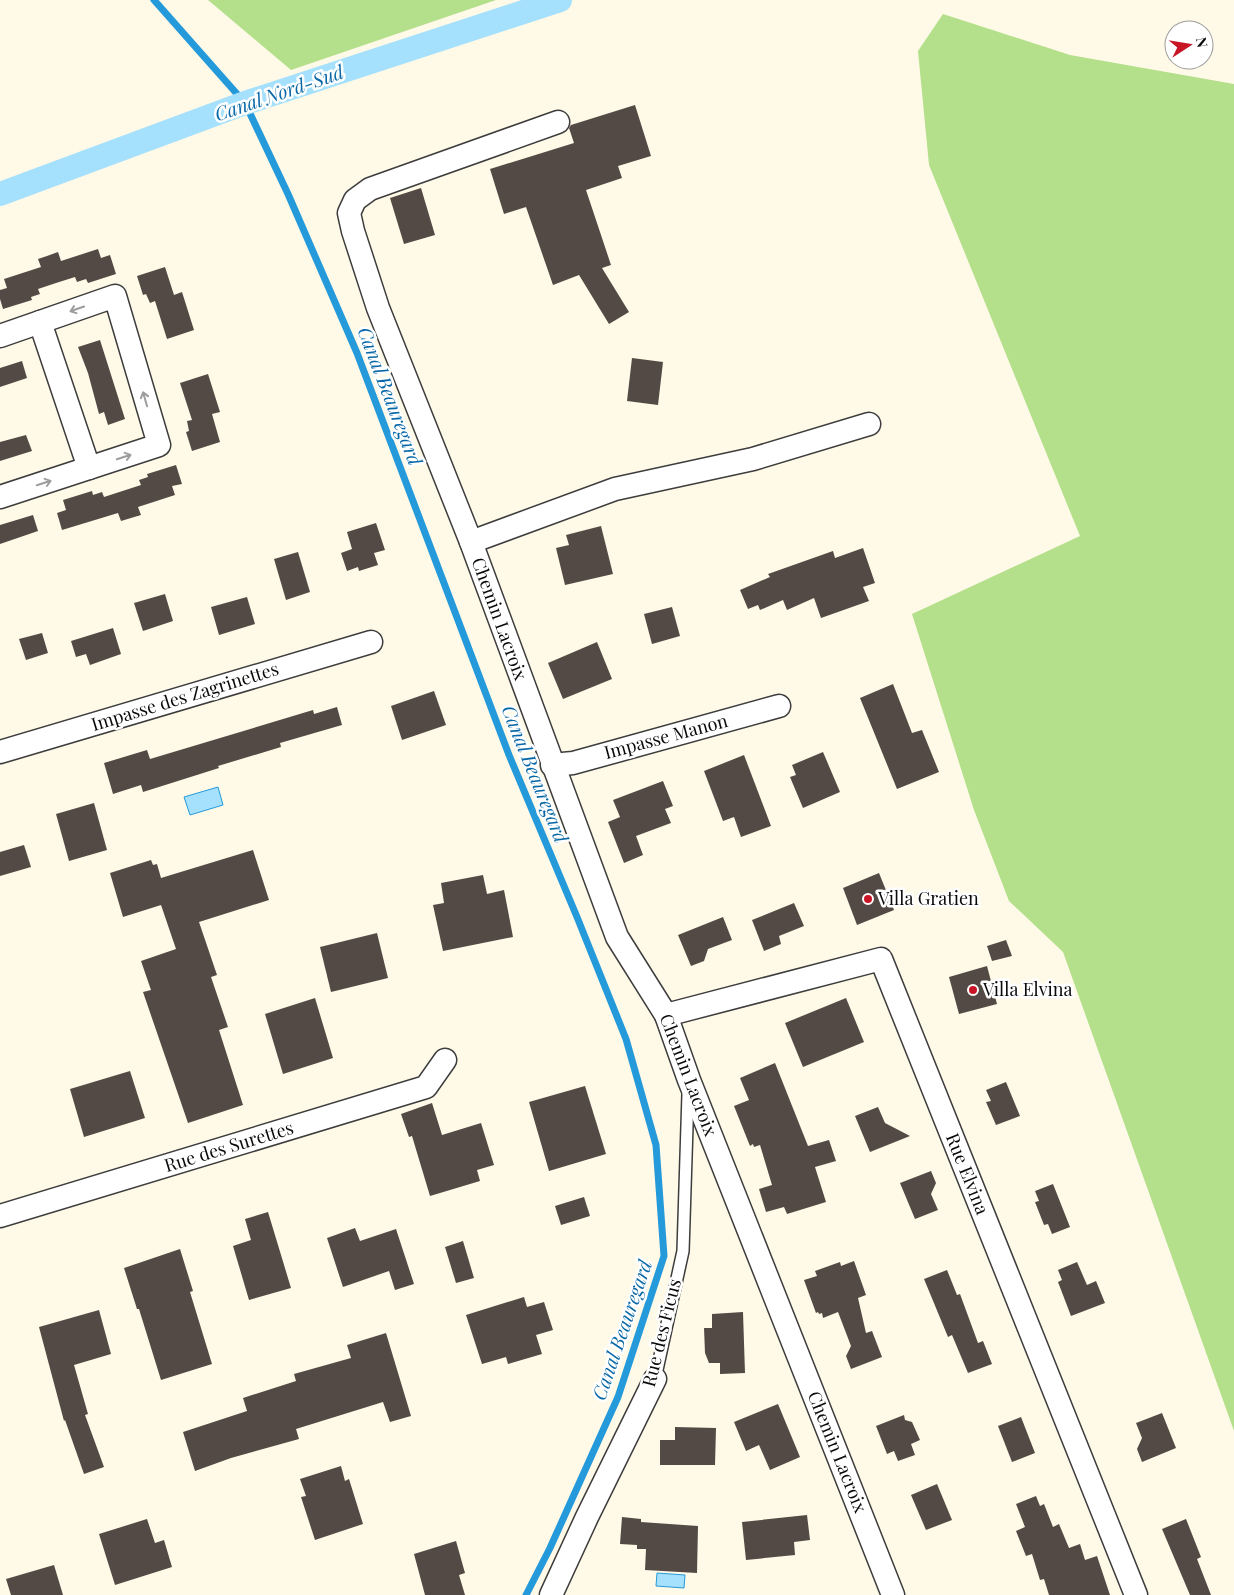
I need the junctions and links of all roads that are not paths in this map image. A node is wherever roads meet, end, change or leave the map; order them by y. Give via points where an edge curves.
1 (558, 122) dead end
2 (40, 322) junction
3 (0, 336) edge
4 (869, 424) dead end
5 (89, 468) junction
6 (0, 497) edge
7 (470, 542) junction
8 (371, 642) dead end
9 (779, 706) dead end
10 (0, 752) edge
11 (552, 766) junction
12 (666, 1015) junction
13 (445, 1060) dead end
14 (689, 1080) junction
15 (0, 1216) edge
16 (655, 1379) joint
17 (551, 1595) edge
18 (893, 1595) edge
19 (1136, 1595) edge

1 - 7 street, Chemin Lacroix via 370,189 356,200 349,212 378,308
2 - 3 street
2 - 5 street
5 -> 2 street via 159,445 115,296
4 - 7 street via 753,459 614,489
6 -> 5 street
7 - 11 street, Chemin Lacroix
8 - 10 street, Impasse des Zagrinettes
9 - 11 street, Impasse Manon
11 - 12 street, Chemin Lacroix via 617,937
12 - 14 street, Chemin Lacroix
12 - 19 street, Rue Elvina via 881,959
13 - 15 street, Rue des Surettes via 426,1087
14 - 16 lane, Rue des Ficus via 682,1251
14 - 18 street, Chemin Lacroix
16 - 17 street, Rue des Ficus

